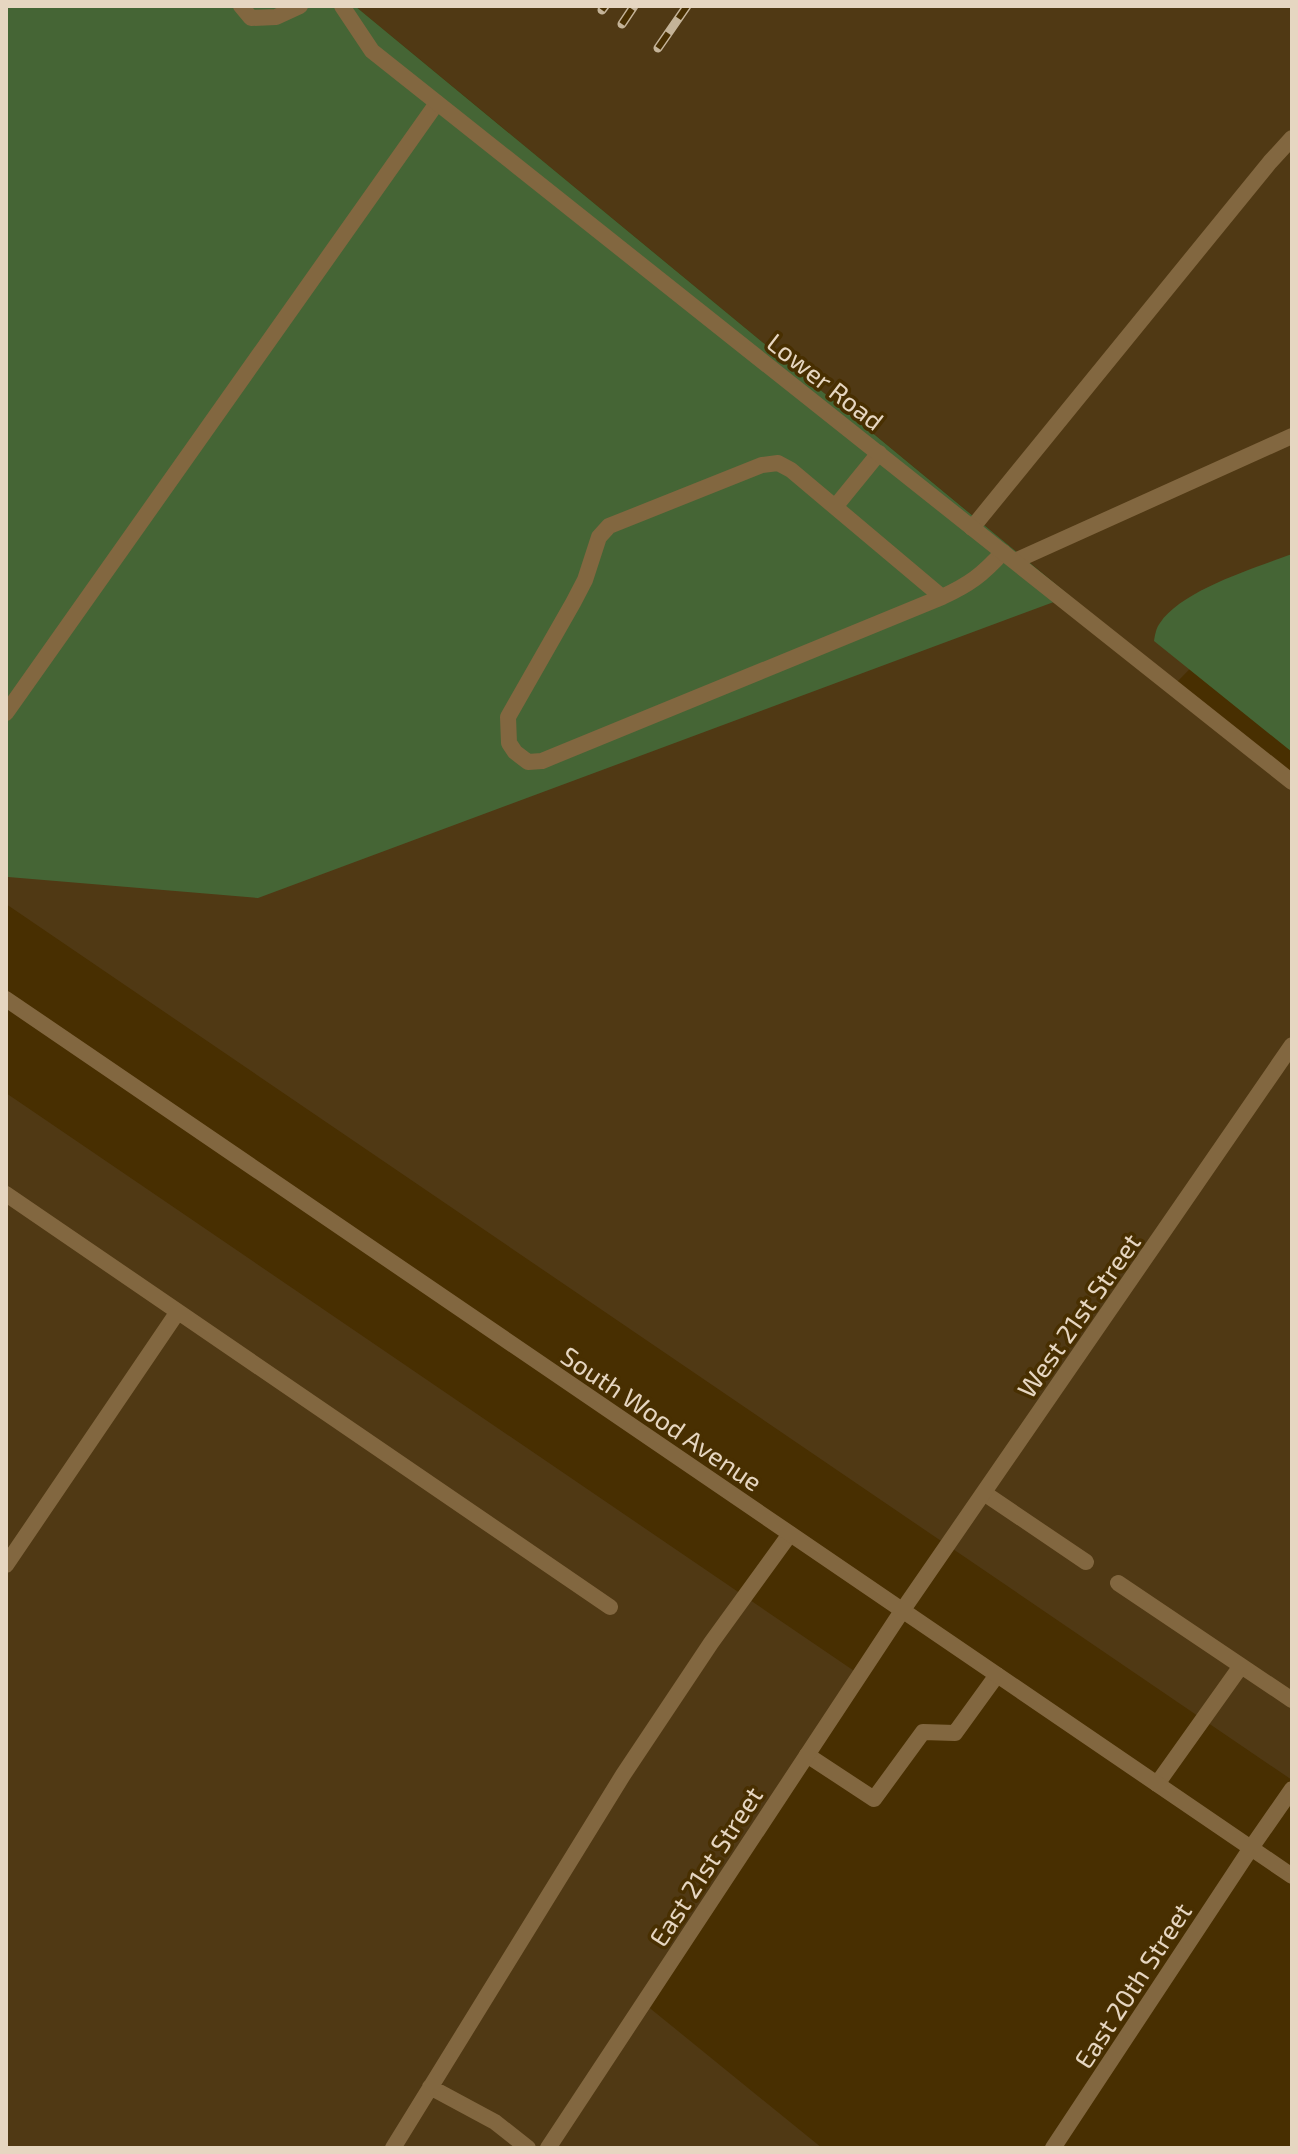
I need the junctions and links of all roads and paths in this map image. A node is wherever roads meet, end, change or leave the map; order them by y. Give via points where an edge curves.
1 (241, 6) edge
2 (300, 6) edge
3 (342, 6) edge
4 (437, 103) junction
5 (1292, 138) edge
6 (1292, 436) edge
7 (879, 453) junction
8 (835, 507) junction
9 (972, 528) junction
10 (1009, 557) junction
11 (942, 597) junction
12 (6, 713) edge
13 (1292, 782) edge
14 (6, 999) edge
15 (1292, 1045) edge
16 (6, 1194) edge
17 (177, 1313) junction
18 (984, 1493) junction
19 (790, 1534) junction
20 (1086, 1562) dead end
21 (6, 1565) edge
22 (1118, 1583) dead end
23 (610, 1607) dead end
24 (902, 1611) junction
25 (1241, 1666) junction
26 (997, 1675) junction
27 (1292, 1700) edge
28 (807, 1755) junction
29 (1157, 1784) junction
30 (1292, 1789) edge
31 (1251, 1848) junction
32 (1292, 1876) edge
33 (430, 2087) junction
34 (393, 2148) edge
35 (528, 2148) edge
36 (548, 2148) edge
37 (1053, 2148) edge

1 - 2 street via 251,18 276,17
3 - 4 street, Lower Road via 372,51
4 - 7 street, Lower Road
4 - 12 street
5 - 9 street
6 - 10 street
7 - 8 street
7 - 9 street, Lower Road
8 - 11 street
8 - 11 street via 791,470 769,463 609,526 599,537 573,603 508,717 507,734 515,752 528,762 542,761
9 - 10 street, Lower Road
10 - 11 street
10 - 13 street, Lower Road
14 - 19 street, South Wood Avenue
15 - 18 street, West 21st Street
16 - 17 street
17 - 21 street
17 - 23 street
18 - 20 street
18 - 24 street, West 21st Street
19 - 24 street, South Wood Avenue
19 - 33 street via 623,1775
22 - 25 street
24 - 26 street, South Wood Avenue
24 - 28 street, East 21st Street
25 - 27 street
25 - 29 street
26 - 28 street via 955,1733 923,1732 874,1799
26 - 29 street, South Wood Avenue
28 - 36 street, East 21st Street
29 - 31 street, South Wood Avenue
30 - 31 street, East 20th Street
31 - 32 street, South Wood Avenue
31 - 37 street, East 20th Street
33 - 34 street
33 - 35 street via 495,2122

